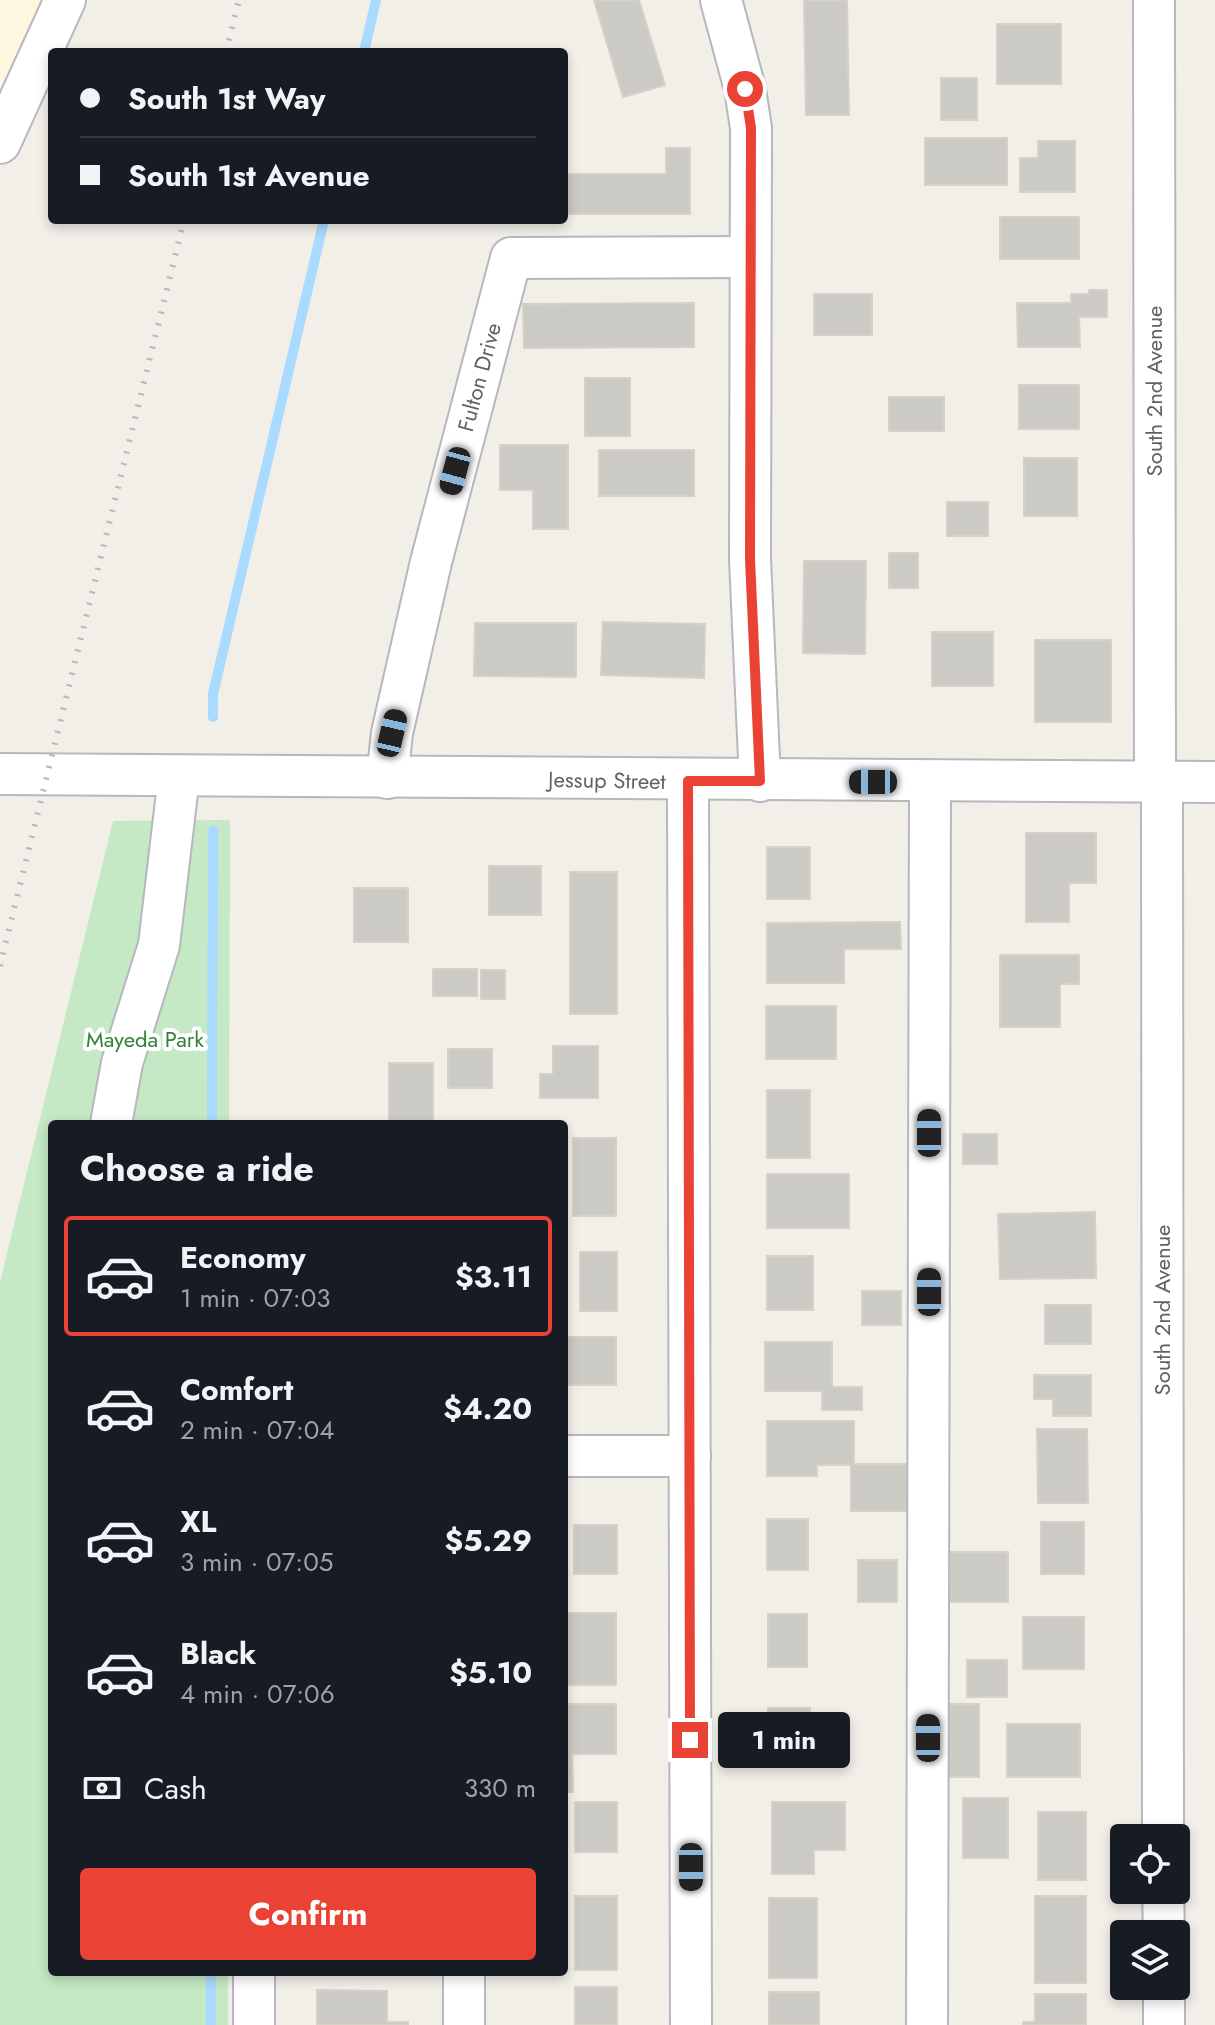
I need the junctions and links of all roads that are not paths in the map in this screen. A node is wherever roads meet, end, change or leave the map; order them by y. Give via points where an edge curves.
1 (65, 0) edge
2 (721, 0) edge
3 (1154, 0) edge
4 (0, 143) edge
5 (750, 257) junction
6 (0, 774) edge
7 (179, 776) junction
8 (387, 778) junction
9 (688, 781) junction
10 (760, 781) junction
11 (930, 782) junction
12 (1158, 782) junction
13 (1215, 782) edge
14 (112, 1120) edge
15 (568, 1456) edge
16 (690, 1456) junction
17 (1163, 1824) edge
18 (254, 1976) edge
19 (464, 1976) edge
20 (1164, 2000) edge
21 (254, 2025) edge
22 (464, 2025) edge
23 (691, 2025) edge
24 (927, 2025) edge
25 (1164, 2025) edge

1 - 4 street
2 - 5 street via 751,128
3 - 12 street, South 2nd Avenue
5 - 8 street, Fulton Drive via 511,258 431,562 392,733
5 - 10 street via 750,559
6 - 7 street, Jessup Street
7 - 8 street, Jessup Street
7 - 14 street via 159,945 122,1063
8 - 9 street, Jessup Street
9 - 10 street, Jessup Street
9 - 16 street
10 - 11 street, Jessup Street
11 - 12 street, Jessup Street
11 - 24 street
12 - 13 street, Jessup Street
12 - 17 street, South 2nd Avenue
15 - 16 street
16 - 23 street
18 - 21 street
19 - 22 street
20 - 25 street

